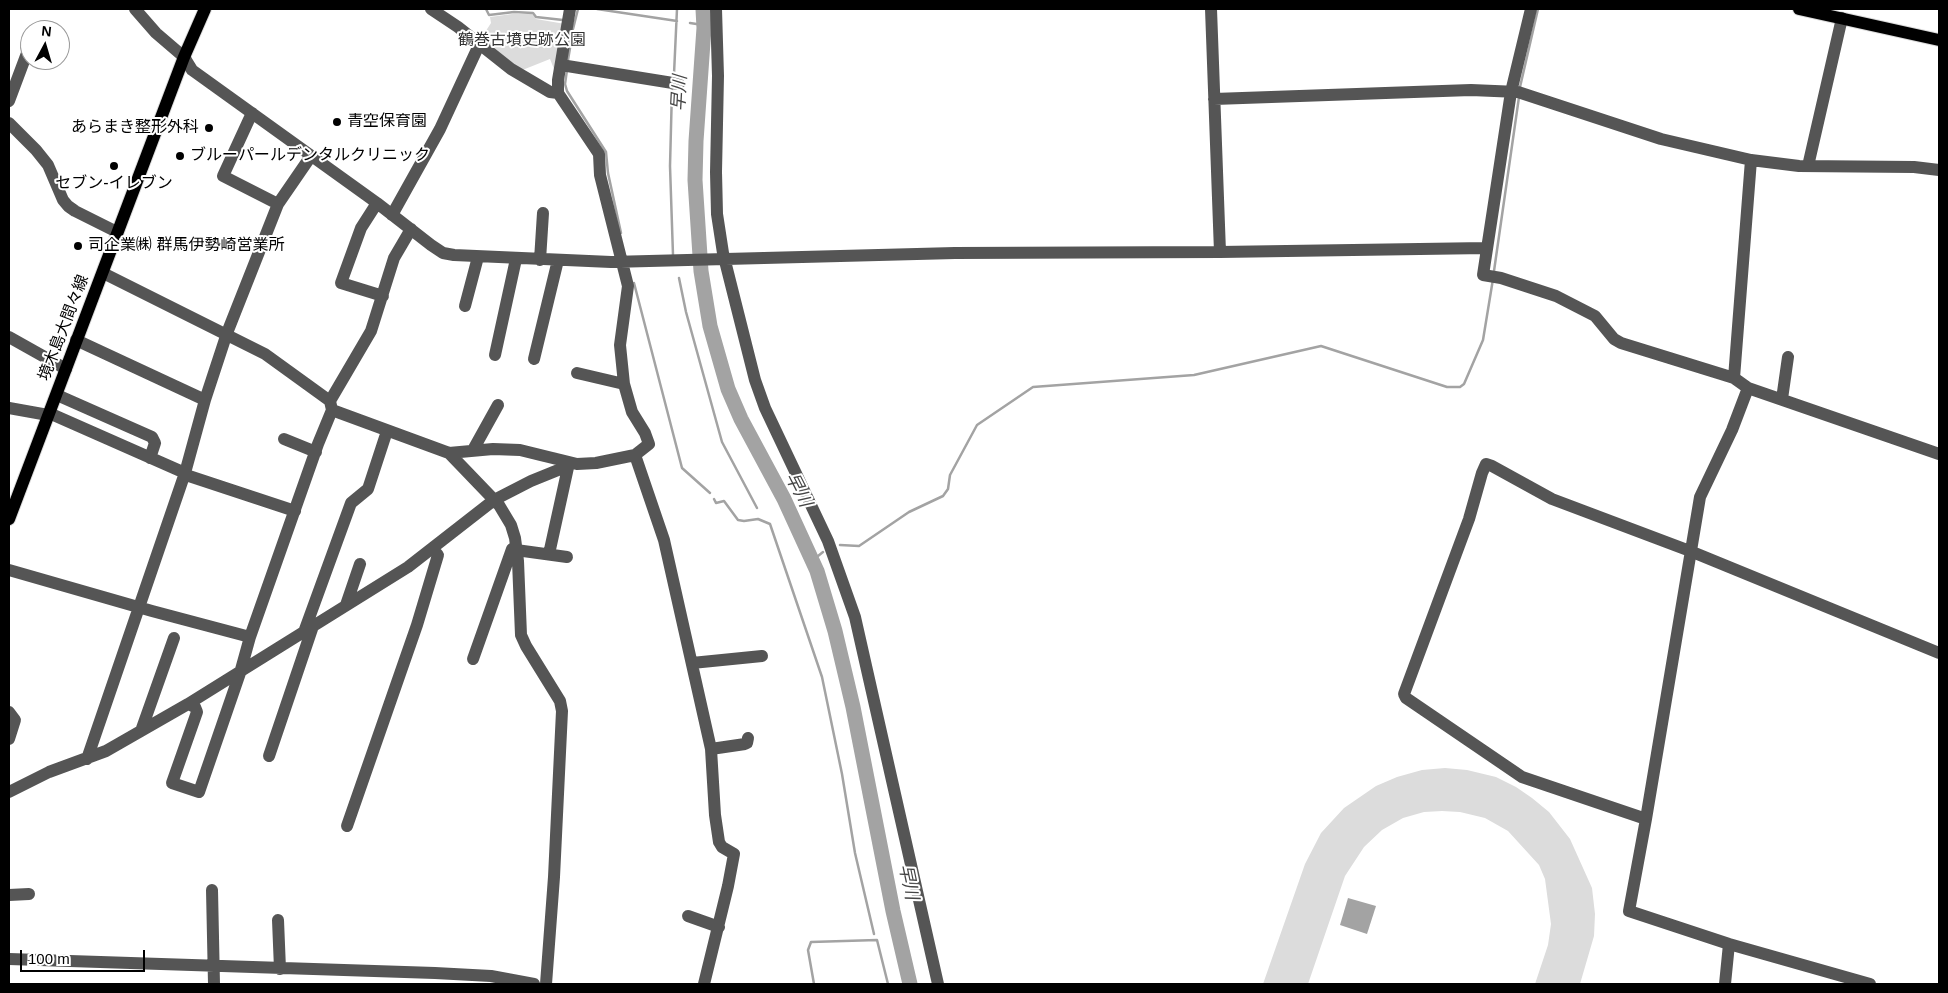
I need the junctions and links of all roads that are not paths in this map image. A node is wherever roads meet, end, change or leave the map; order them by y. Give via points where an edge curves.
1 (135, 9) edge
2 (205, 9) edge
3 (431, 9) edge
4 (570, 9) edge
5 (716, 9) edge
6 (1211, 9) edge
7 (1531, 9) edge
8 (1799, 9) edge
9 (1834, 14) edge
10 (1939, 40) edge
11 (479, 45) junction
12 (184, 57) junction
13 (561, 64) junction
14 (21, 70) edge
15 (679, 84) dead end
16 (1511, 92) junction
17 (558, 93) junction
18 (1214, 99) junction
19 (9, 101) edge
20 (252, 114) junction
21 (9, 123) edge
22 (311, 156) junction
23 (1752, 160) junction
24 (1808, 166) junction
25 (1939, 170) edge
26 (377, 203) junction
27 (278, 204) junction
28 (543, 213) dead end
29 (392, 215) junction
30 (411, 229) junction
31 (117, 232) junction
32 (1486, 248) junction
33 (1220, 252) junction
34 (478, 257) junction
35 (516, 259) junction
36 (540, 260) junction
37 (558, 260) junction
38 (722, 260) junction
39 (621, 262) junction
40 (103, 273) junction
41 (383, 296) junction
42 (465, 306) dead end
43 (226, 333) junction
44 (9, 338) edge
45 (76, 340) junction
46 (495, 355) dead end
47 (1788, 357) dead end
48 (534, 359) dead end
49 (66, 368) junction
50 (577, 372) dead end
51 (1734, 378) junction
52 (624, 384) junction
53 (1748, 388) junction
54 (57, 395) junction
55 (205, 400) junction
56 (1782, 400) junction
57 (498, 405) dead end
58 (331, 406) junction
59 (9, 408) edge
60 (49, 414) junction
61 (387, 432) junction
62 (284, 439) dead end
63 (473, 450) junction
64 (316, 452) junction
65 (449, 453) junction
66 (1939, 454) edge
67 (635, 455) junction
68 (150, 458) junction
69 (569, 464) junction
70 (185, 473) junction
71 (494, 500) junction
72 (295, 511) junction
73 (9, 519) edge
74 (516, 548) junction
75 (433, 549) junction
76 (1690, 551) junction
77 (549, 554) junction
78 (567, 557) dead end
79 (361, 564) dead end
80 (9, 570) edge
81 (346, 605) junction
82 (138, 607) junction
83 (309, 629) junction
84 (250, 637) junction
85 (174, 638) dead end
86 (1939, 653) edge
87 (762, 656) dead end
88 (473, 659) dead end
89 (692, 663) junction
90 (240, 672) junction
91 (188, 704) junction
92 (9, 712) edge
93 (141, 731) junction
94 (748, 738) dead end
95 (9, 739) edge
96 (712, 748) junction
97 (269, 756) dead end
98 (86, 759) junction
99 (9, 792) edge
100 (1646, 819) junction
101 (347, 826) dead end
102 (212, 890) dead end
103 (30, 894) dead end
104 (9, 895) edge
105 (688, 916) dead end
106 (278, 920) dead end
107 (719, 926) junction
108 (1730, 944) junction
109 (9, 960) edge
110 (213, 967) junction
111 (280, 969) junction
112 (214, 984) edge
113 (534, 984) edge
114 (546, 984) edge
115 (704, 984) edge
116 (938, 984) edge
117 (1724, 984) edge
118 (1870, 984) edge

1 - 12 street
2 - 12 main road, 境木島大間々線
3 - 11 street
4 - 13 street
5 - 38 street via 716,172
6 - 18 street
7 - 16 street
8 - 9 main road
9 - 10 main road
9 - 24 street
11 - 17 street via 511,69 550,92
11 - 29 street via 440,129
12 - 20 street via 192,70
12 - 31 main road, 境木島大間々線
13 - 15 street
13 - 17 street
14 - 19 street
16 - 18 street via 1471,90
16 - 23 street via 1661,139
16 - 32 street
17 - 39 street via 599,154 600,175
18 - 33 street
20 - 22 street
20 - 27 street via 223,176
21 - 31 street via 48,166 68,206
22 - 26 street
22 - 27 street
23 - 24 street
23 - 51 street
24 - 25 street
26 - 29 street
26 - 41 street via 361,228 341,283
27 - 43 street
28 - 36 street
29 - 30 street
30 - 34 street via 443,253
30 - 41 street via 394,258
31 - 40 main road, 境木島大間々線
32 - 33 street
32 - 51 street via 1483,274 1527,286 1595,316 1621,343
33 - 38 street via 955,253
34 - 35 street
34 - 42 street
35 - 36 street
35 - 46 street
36 - 37 street
37 - 39 street
37 - 48 street
38 - 39 street
38 - 116 street via 765,408 828,541 854,617
39 - 52 street via 628,286 620,345
40 - 43 street
40 - 45 main road, 境木島大間々線
41 - 58 street via 371,331
43 - 55 street
43 - 58 street via 265,354
44 - 49 street
45 - 49 main road, 境木島大間々線
45 - 55 street
47 - 56 street
49 - 54 main road, 境木島大間々線
50 - 52 street
51 - 53 street
52 - 67 street via 632,412 649,440 647,447
53 - 56 street
53 - 76 street via 1700,497
54 - 60 main road, 境木島大間々線
54 - 68 street via 152,437 155,443
55 - 70 street
56 - 66 street
57 - 63 street
58 - 61 street
58 - 64 street
59 - 60 street
60 - 68 street
60 - 73 main road, 境木島大間々線
61 - 65 street
61 - 83 street via 368,489 351,503
62 - 64 street
63 - 65 street
63 - 69 street via 520,450
64 - 72 street
65 - 71 street
67 - 69 street via 596,463
67 - 89 street via 664,540
68 - 70 street
69 - 71 street
69 - 77 street
70 - 72 street
70 - 82 street
71 - 74 street via 511,525
71 - 75 street
72 - 84 street
74 - 77 street
74 - 88 street via 512,549
74 - 114 street via 521,635 560,701 562,711
75 - 81 street
75 - 101 street via 438,555 420,616
76 - 86 street
76 - 100 street
76 - 100 street via 1552,499 1486,464 1469,519 1404,691 1406,698 1522,777
77 - 78 street
79 - 81 street
80 - 82 street
81 - 83 street
82 - 84 street
82 - 98 street
83 - 90 street
83 - 97 street
84 - 90 street
85 - 93 street
87 - 89 street
89 - 96 street
90 - 91 street
90 - 91 street via 199,792 172,783 197,712
91 - 93 street
92 - 95 street via 15,720
93 - 98 street
94 - 96 street via 745,744
96 - 107 street via 719,842 734,854
98 - 99 street via 49,772
100 - 108 street via 1629,911
102 - 110 street
103 - 104 street
105 - 107 street
106 - 111 street
107 - 115 street
108 - 117 street
108 - 118 street
109 - 110 street
110 - 111 street
110 - 112 street
111 - 113 street via 491,976

